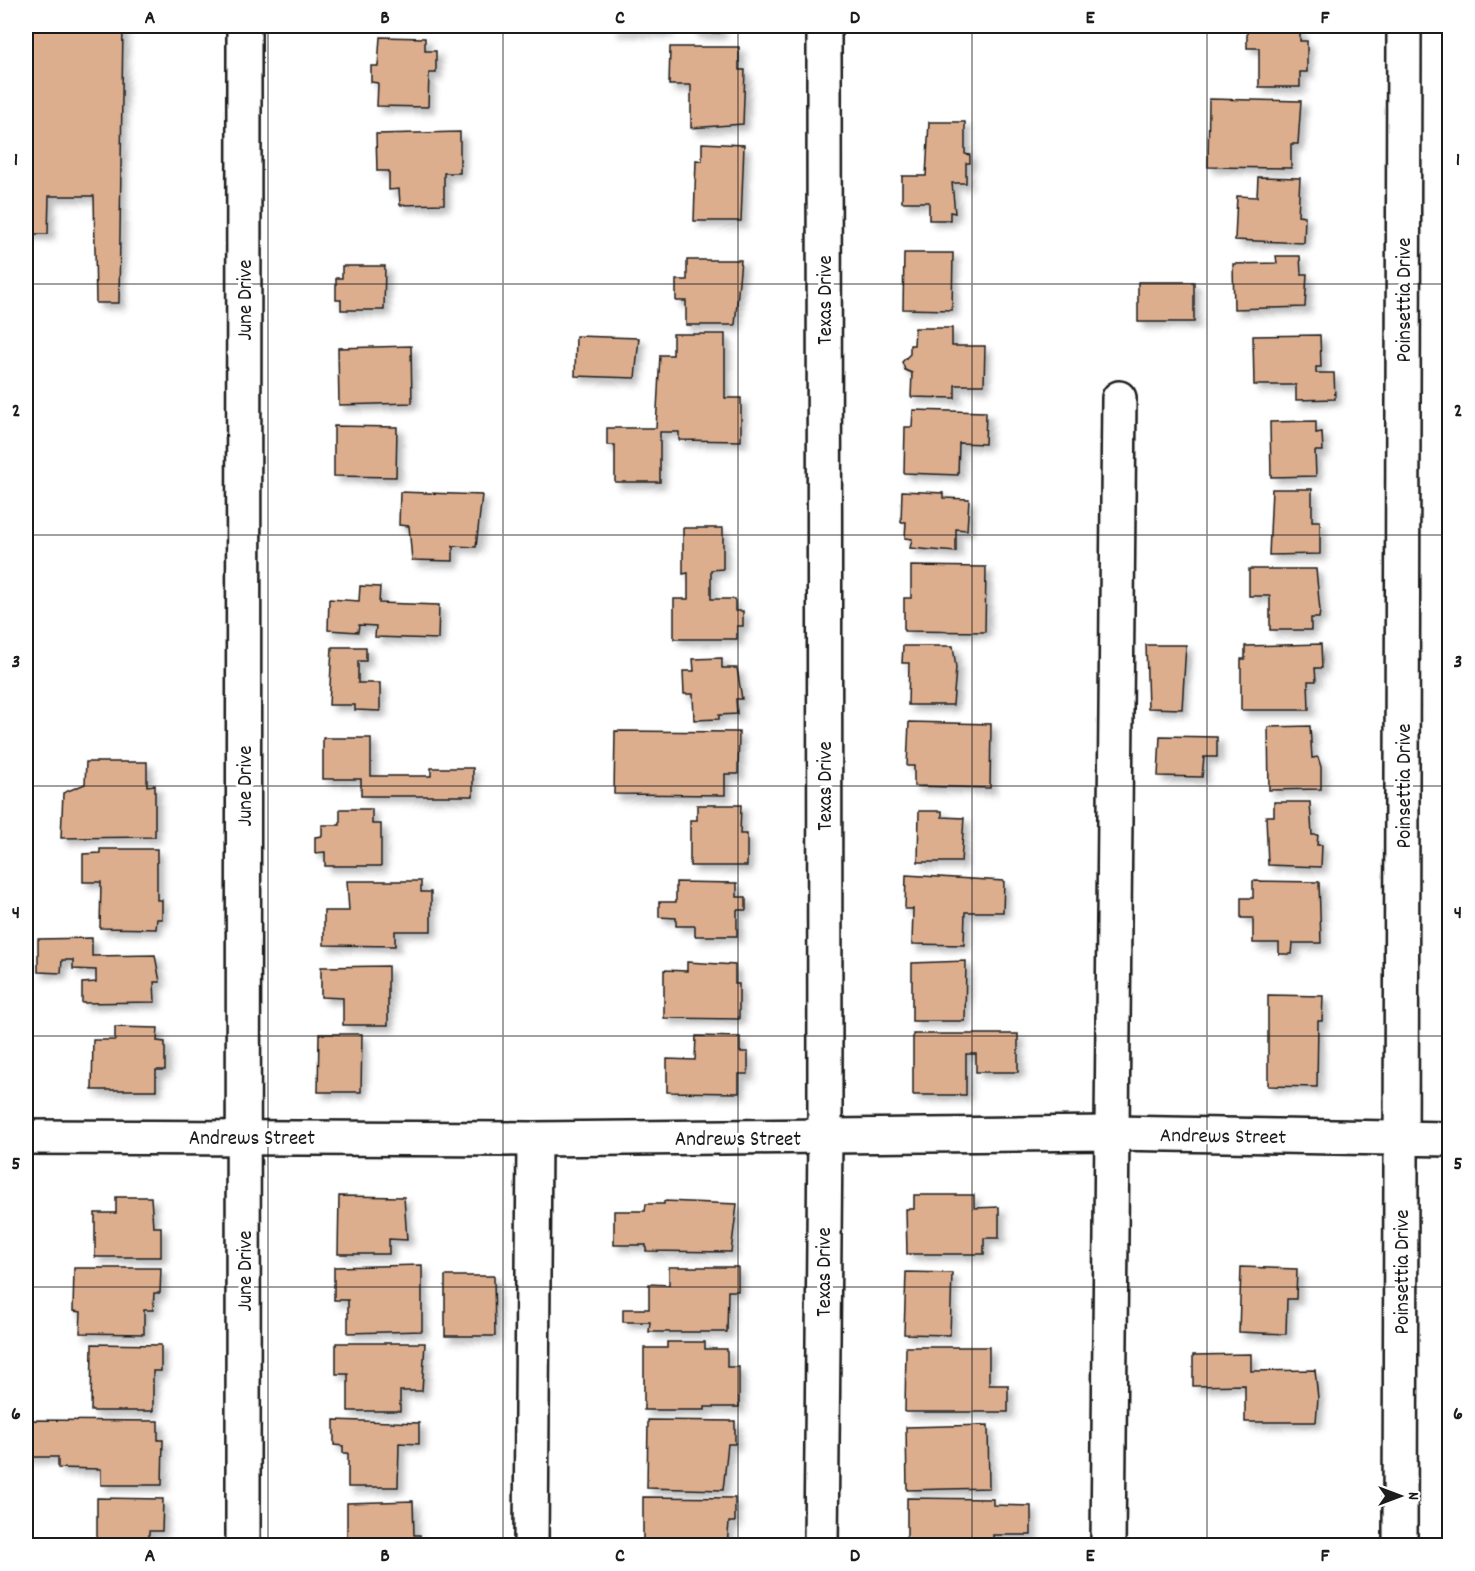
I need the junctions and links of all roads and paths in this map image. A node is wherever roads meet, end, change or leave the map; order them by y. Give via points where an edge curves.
1 (244, 26) edge
2 (824, 26) edge
3 (1404, 26) edge
4 (1119, 398) dead end
5 (1113, 1133) junction
6 (26, 1137) edge
7 (244, 1137) junction
8 (825, 1137) junction
9 (1402, 1138) junction
10 (1449, 1138) edge
11 (534, 1139) junction
12 (243, 1545) edge
13 (531, 1545) edge
14 (821, 1545) edge
15 (1108, 1545) edge
16 (1400, 1545) edge

1 - 7 street, June Drive
2 - 8 street, Texas Drive
3 - 9 street, Poinsettia Drive
4 - 5 street
5 - 8 street, Andrews Street
5 - 9 street, Andrews Street
5 - 15 street
6 - 7 street, Andrews Street
7 - 11 street, Andrews Street
7 - 12 street, June Drive
8 - 11 street, Andrews Street
8 - 14 street, Texas Drive
9 - 10 street, Andrews Street
9 - 16 street, Poinsettia Drive
11 - 13 street

